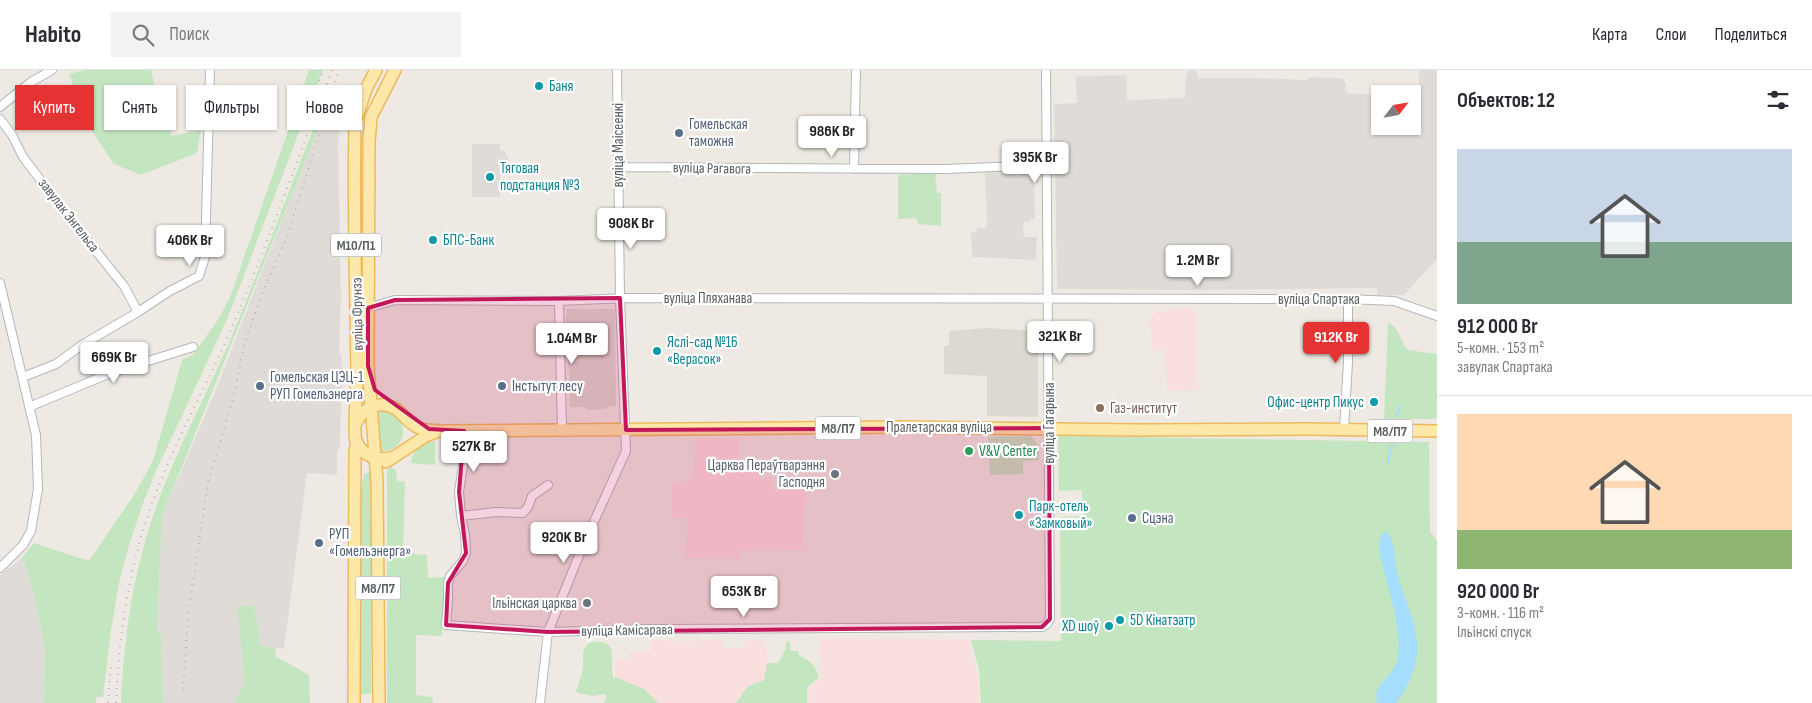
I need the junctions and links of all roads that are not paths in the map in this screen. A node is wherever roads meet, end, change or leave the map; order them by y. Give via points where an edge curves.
1 (52, 70) edge
2 (210, 70) edge
3 (376, 70) edge
4 (395, 70) edge
5 (618, 70) edge
6 (856, 70) edge
7 (1046, 70) edge
8 (0, 107) edge
9 (0, 119) edge
10 (1046, 165) junction
11 (618, 167) junction
12 (854, 169) junction
13 (0, 283) edge
14 (620, 298) junction
15 (1048, 298) junction
16 (1348, 299) junction
17 (559, 301) junction
18 (368, 308) junction
19 (138, 312) junction
20 (1437, 316) edge
21 (192, 346) dead end
22 (368, 366) junction
23 (23, 377) junction
24 (29, 407) junction
25 (370, 407) junction
26 (402, 414) junction
27 (356, 423) junction
28 (1049, 428) junction
29 (1344, 429) junction
30 (435, 430) junction
31 (562, 430) junction
32 (626, 430) junction
33 (464, 431) junction
34 (1437, 431) edge
35 (357, 442) junction
36 (401, 451) junction
37 (376, 458) junction
38 (390, 458) junction
39 (377, 481) junction
40 (548, 484) dead end
41 (461, 516) junction
42 (0, 568) edge
43 (1048, 624) joint
44 (548, 632) junction
45 (354, 699) edge
46 (379, 699) edge
47 (540, 703) edge

1 - 8 street
2 - 19 street via 205,257 199,276
3 - 27 main road, вуліца Фрунзэ / М10/П1 via 366,89 356,122
4 - 18 main road, вуліца Фрунзэ / М10/П1 via 374,108 369,125
5 - 11 street, вуліца Маісеенкі
6 - 12 street
7 - 10 street, вуліца Гагарына
9 - 19 street, завулак Энгельса via 66,214 124,286
10 - 12 street, вуліца Рагавога
10 - 15 street, вуліца Гагарына
11 - 12 street, вуліца Рагавога
11 - 14 street, вуліца Маісеенкі
13 - 23 street
14 - 15 street, вуліца Пляханава
14 - 17 street, вуліца Пляханава
14 - 32 street, вуліца Маісеенкі
15 - 16 street, вуліца Спартака
15 - 28 street, вуліца Гагарына
16 - 20 street, вуліца Спартака via 1394,301
16 - 29 street
17 - 18 street, вуліца Пляханава via 394,300
17 - 31 street
18 - 22 main road, вуліца Фрунзэ / М10/П1
19 - 23 street via 56,364
21 - 24 street via 113,372
22 - 25 main road, вуліца Фрунзэ / М10/П1
22 - 30 main road, вуліца Фрунзэ / М10/П1 via 373,386 379,394 401,406 416,421
23 - 24 street
24 - 42 street via 36,435 38,488 31,531 23,546
25 - 26 main road, М8/П7 via 389,406
25 - 27 main road
25 - 37 main road, вуліца Фрунзэ / М10/П1
26 - 30 main road, Пралетарская вуліца / М8/П7 via 417,427
26 - 36 main road via 407,421 408,437
27 - 35 main road, вуліца Фрунзэ / М8/П7
28 - 29 main road, Пралетарская вуліца / М8/П7
28 - 32 main road, Пралетарская вуліца / М8/П7
28 - 43 street, вуліца Гагарына
29 - 34 main road, Пралетарская вуліца / М8/П7
30 - 33 main road, Пралетарская вуліца / М8/П7
30 - 36 main road, Пралетарская вуліца / М8/П7
31 - 32 main road, Пралетарская вуліца / М8/П7
31 - 33 main road, Пралетарская вуліца / М8/П7
32 - 44 street, вуліца Маісеенкі via 624,457
33 - 41 street via 459,492
35 - 37 main road via 368,455
35 - 45 main road, вуліца Фрунзэ / М8/П7
36 - 38 main road, М8/П7
37 - 38 main road
37 - 39 main road, вуліца Фрунзэ / М10/П1
38 - 39 main road, М8/П7 via 381,468
39 - 46 main road, вуліца Фрунзэ / М8/П7
40 - 41 street via 532,496 523,513
41 - 44 street, вуліца Камісарава via 466,553 448,583 446,625
43 - 44 street, вуліца Камісарава via 1042,627
44 - 47 street, вуліца Маісеенкі

